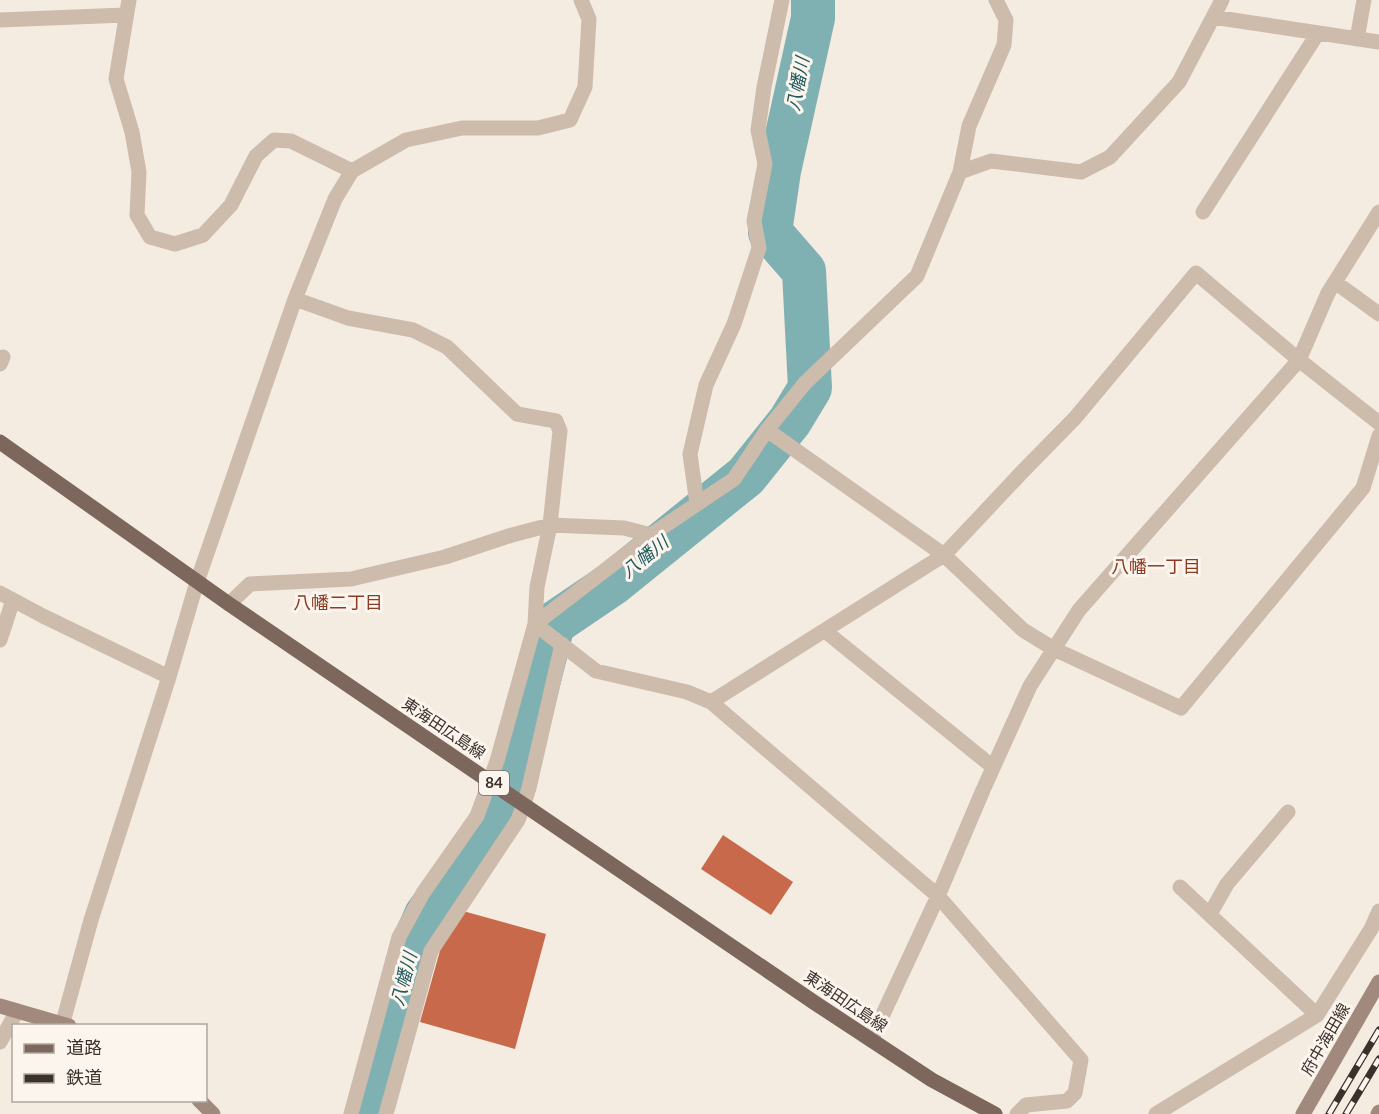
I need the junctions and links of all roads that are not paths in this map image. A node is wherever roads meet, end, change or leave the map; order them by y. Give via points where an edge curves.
1 (129, 0) edge
2 (581, 0) edge
3 (782, 0) edge
4 (996, 0) edge
5 (1222, 0) edge
6 (1364, 0) edge
7 (125, 15) junction
8 (1213, 16) junction
9 (0, 20) edge
10 (1318, 33) junction
11 (1357, 39) junction
12 (1379, 42) edge
13 (352, 171) junction
14 (960, 172) junction
15 (1379, 212) edge
16 (1203, 213) dead end
17 (1335, 282) junction
18 (295, 299) junction
19 (1379, 314) edge
20 (1299, 360) junction
21 (1379, 423) edge
22 (767, 430) junction
23 (1379, 436) edge
24 (0, 442) edge
25 (697, 504) junction
26 (550, 525) junction
27 (651, 535) junction
28 (945, 555) junction
29 (197, 582) junction
30 (7, 597) edge
31 (229, 604) junction
32 (535, 624) junction
33 (825, 631) junction
34 (0, 640) edge
35 (562, 644) junction
36 (1054, 649) junction
37 (169, 677) junction
38 (711, 702) junction
39 (993, 767) junction
40 (490, 781) junction
41 (524, 804) junction
42 (1288, 812) dead end
43 (1180, 887) dead end
44 (938, 896) junction
45 (1379, 911) edge
46 (1210, 914) junction
47 (1379, 982) edge
48 (0, 1006) edge
49 (17, 1011) junction
50 (1317, 1015) junction
51 (66, 1024) edge
52 (871, 1040) junction
53 (0, 1042) edge
54 (200, 1102) edge
55 (987, 1113) edge
56 (213, 1114) edge
57 (351, 1114) edge
58 (386, 1114) edge
59 (1017, 1114) edge
60 (1156, 1114) edge
61 (1303, 1114) edge

1 - 7 street
2 - 13 street via 589,19 585,87 570,120 538,128 462,128 406,140
3 - 25 street via 758,130 765,164 754,221 759,248 734,324 706,385 690,454
4 - 14 street via 1006,21 1004,45 969,126
5 - 8 street
6 - 11 street
7 - 9 street
7 - 13 street via 116,79 139,172 137,214 150,237 175,244 203,235 231,205 256,156 274,140 291,141
8 - 10 street
8 - 14 street via 1179,82 1110,157 1081,172 991,161
10 - 11 street
10 - 16 street
11 - 12 street
13 - 18 street via 335,200
14 - 22 street via 917,276 805,382
15 - 17 street
17 - 19 street
17 - 20 street
18 - 26 street via 348,318 413,330 447,348 517,414 556,421 560,431
18 - 29 street
20 - 21 street
20 - 28 street via 1196,273 1075,418
20 - 36 street via 1079,610
22 - 25 street via 734,479
22 - 28 street
23 - 36 street via 1363,488 1181,708
24 - 29 main road, 東海田広島線 / 84
25 - 27 street
26 - 27 street via 624,528
26 - 31 street via 445,557 351,579 250,584
26 - 32 street via 537,587
27 - 32 street
28 - 33 street
28 - 36 street via 1023,630
29 - 31 main road, 東海田広島線 / 84
29 - 37 street
30 - 34 street
30 - 37 street
31 - 40 main road, 東海田広島線 / 84
32 - 35 street
32 - 40 street
33 - 38 street
33 - 39 street
35 - 38 street via 596,671 687,692
35 - 41 street
36 - 39 street via 1030,686
37 - 51 street via 91,920
38 - 44 street
39 - 44 street
40 - 41 main road, 東海田広島線 / 84
40 - 57 street via 477,816 423,893 399,937
41 - 52 main road, 東海田広島線 / 84
41 - 58 street via 518,820 432,951
42 - 46 street via 1227,884
43 - 46 street
44 - 52 street
44 - 59 street via 1081,1060 1075,1093 1067,1101 1026,1105
45 - 50 street
46 - 50 street
47 - 61 main road, 府中海田線
48 - 49 main road
49 - 51 main road
49 - 53 street
50 - 60 street
52 - 55 main road, 東海田広島線 / 84
54 - 56 main road

